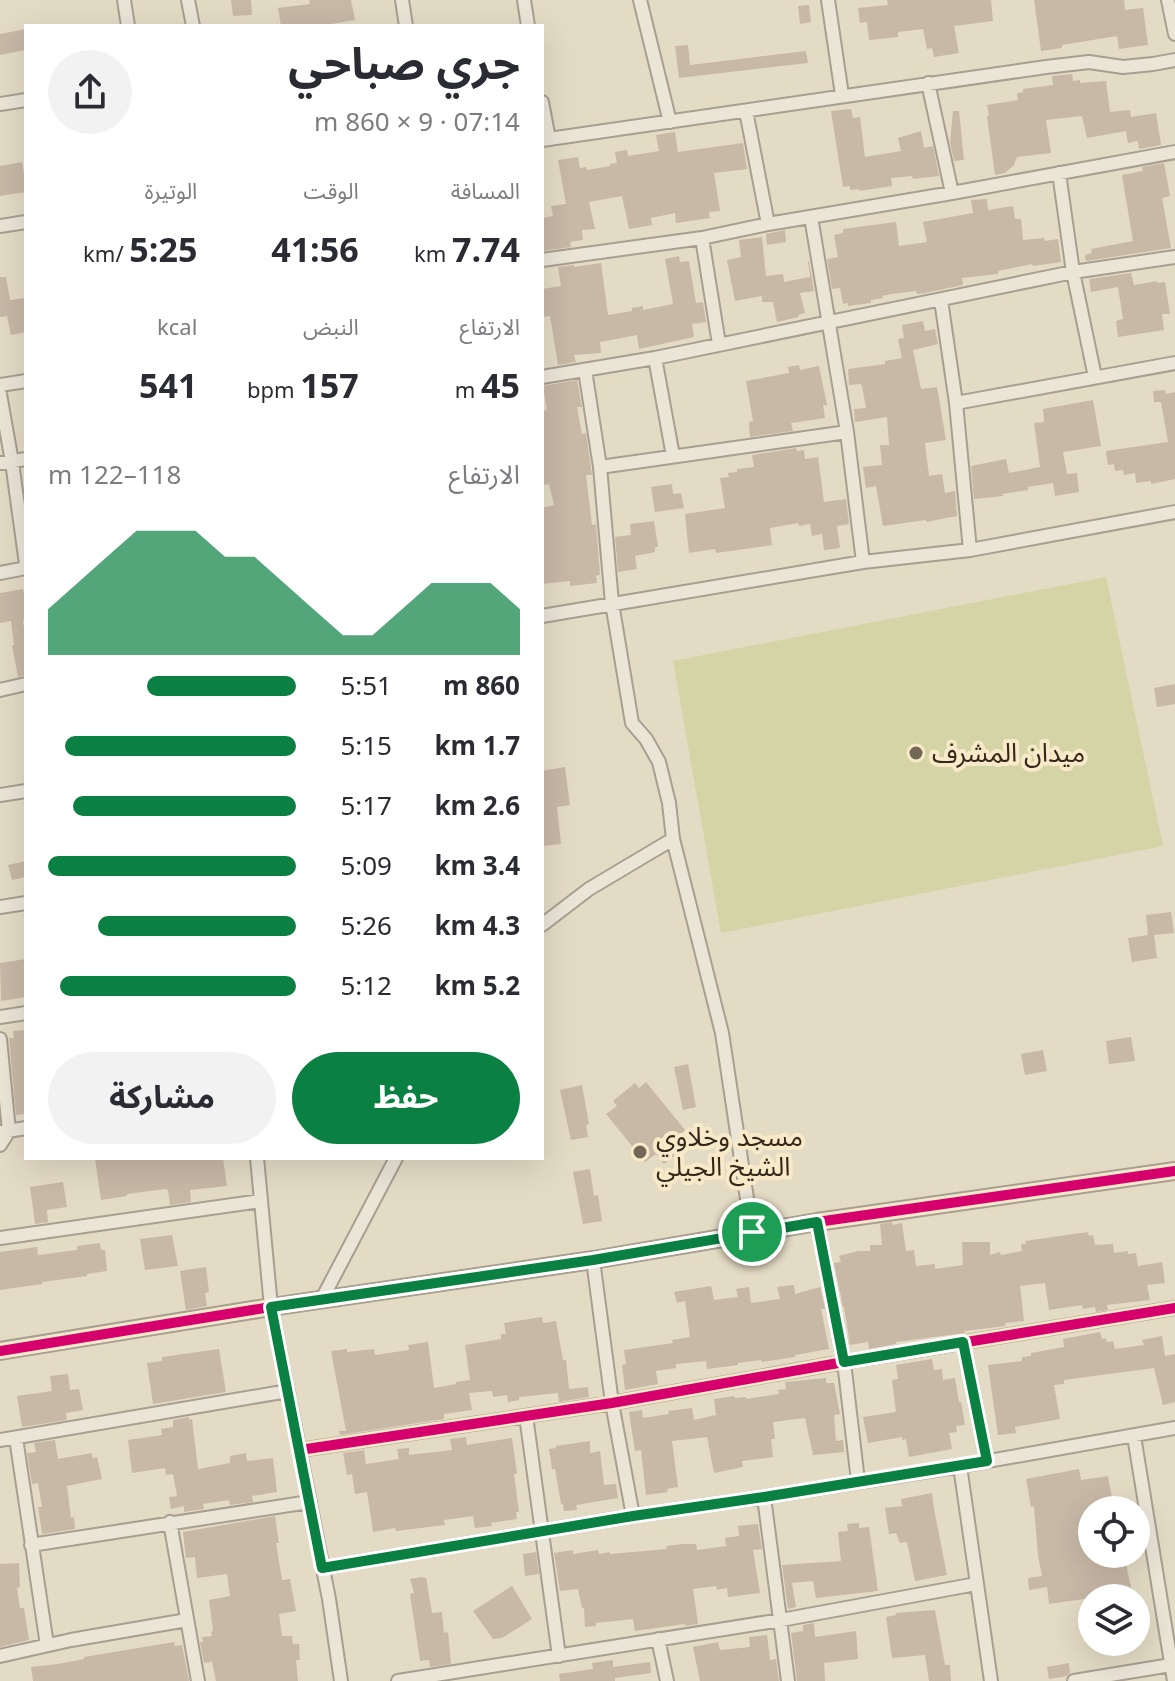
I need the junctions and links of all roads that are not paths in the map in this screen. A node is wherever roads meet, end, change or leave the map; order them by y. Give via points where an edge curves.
1 (124, 0) edge
2 (188, 0) edge
3 (402, 0) edge
4 (524, 0) edge
5 (640, 0) edge
6 (828, 0) edge
7 (1168, 0) edge
8 (128, 24) edge
9 (193, 24) edge
10 (406, 24) edge
11 (528, 24) edge
12 (1175, 34) edge
13 (1175, 60) edge
14 (928, 83) junction
15 (842, 95) junction
16 (24, 100) edge
17 (0, 104) edge
18 (746, 111) junction
19 (670, 122) junction
20 (545, 140) edge
21 (1175, 152) edge
22 (1059, 173) junction
23 (952, 193) junction
24 (811, 217) junction
25 (24, 222) edge
26 (768, 224) junction
27 (0, 226) edge
28 (702, 238) junction
29 (1175, 257) edge
30 (544, 260) edge
31 (1073, 272) junction
32 (941, 300) junction
33 (829, 321) junction
34 (719, 344) junction
35 (655, 358) junction
36 (1175, 363) edge
37 (585, 370) junction
38 (544, 377) edge
39 (1095, 377) junction
40 (24, 381) edge
41 (0, 385) edge
42 (0, 394) edge
43 (956, 403) junction
44 (847, 432) junction
45 (673, 456) junction
46 (6, 462) edge
47 (600, 467) junction
48 (1175, 512) edge
49 (970, 550) junction
50 (24, 556) edge
51 (863, 562) junction
52 (24, 567) edge
53 (0, 573) edge
54 (612, 603) junction
55 (544, 616) edge
56 (24, 684) edge
57 (0, 690) edge
58 (24, 791) edge
59 (0, 795) edge
60 (673, 839) junction
61 (24, 903) edge
62 (0, 907) edge
63 (544, 923) edge
64 (24, 1013) edge
65 (0, 1017) edge
66 (0, 1039) edge
67 (24, 1128) edge
68 (4, 1131) edge
69 (0, 1145) edge
70 (257, 1160) edge
71 (395, 1160) edge
72 (1175, 1171) edge
73 (260, 1201) junction
74 (817, 1222) junction
75 (752, 1232) junction
76 (0, 1238) edge
77 (593, 1260) junction
78 (322, 1299) junction
79 (271, 1307) junction
80 (1175, 1308) edge
81 (963, 1342) junction
82 (0, 1351) edge
83 (844, 1362) junction
84 (288, 1391) junction
85 (612, 1403) junction
86 (526, 1416) junction
87 (1175, 1428) edge
88 (1134, 1436) junction
89 (16, 1438) junction
90 (0, 1440) edge
91 (300, 1450) junction
92 (987, 1461) junction
93 (960, 1466) junction
94 (858, 1481) junction
95 (764, 1497) junction
96 (309, 1502) junction
97 (633, 1516) junction
98 (170, 1522) junction
99 (541, 1531) junction
100 (31, 1545) junction
101 (322, 1568) junction
102 (976, 1584) junction
103 (187, 1620) junction
104 (781, 1620) junction
105 (658, 1639) junction
106 (47, 1645) junction
107 (0, 1656) edge
108 (559, 1656) junction
109 (1171, 1665) junction
110 (198, 1681) edge
111 (341, 1681) edge
112 (398, 1681) edge
113 (667, 1681) edge
114 (788, 1681) edge
115 (991, 1681) edge
116 (1074, 1681) edge
117 (1174, 1681) edge

1 - 8 street
2 - 9 street
3 - 10 street
4 - 11 street
5 - 19 street
6 - 15 street
7 - 12 street
13 - 14 street via 1123,67 1089,62
14 - 15 street
14 - 23 street
15 - 18 street
16 - 17 street
18 - 19 street
18 - 26 street
19 - 20 street
21 - 22 street
22 - 23 street
22 - 31 street
23 - 24 street
24 - 26 street
24 - 33 street
25 - 27 street
26 - 28 street
28 - 30 street
28 - 34 street
29 - 31 street
31 - 32 street
31 - 39 street
32 - 33 street
32 - 43 street
33 - 34 street
33 - 44 street
34 - 35 street
35 - 37 street
35 - 45 street
36 - 39 street
37 - 38 street
37 - 47 street
39 - 43 street
40 - 41 street
42 - 46 street
43 - 49 street
44 - 45 street
44 - 51 street
45 - 47 street
46 - 50 street
47 - 54 street
48 - 49 street
49 - 51 street
51 - 54 street
52 - 53 street
54 - 55 street
54 - 60 street via 632,723 659,762
56 - 57 street
58 - 59 street
60 - 63 street via 589,889
60 - 75 street via 722,1033
61 - 62 street
64 - 65 street
66 - 68 street
67 - 68 street
68 - 69 street
70 - 73 street
71 - 78 street
72 - 74 street
73 - 76 street
73 - 79 street
74 - 75 street
74 - 83 street
75 - 77 street
77 - 78 street
77 - 85 street
78 - 79 street
79 - 82 street
79 - 84 street
80 - 81 street
81 - 83 street
81 - 92 street
83 - 85 street
83 - 94 street
84 - 89 street
84 - 91 street
85 - 86 street
85 - 97 street
86 - 91 street
86 - 99 street
87 - 88 street
88 - 92 street
88 - 109 street
89 - 90 street
89 - 100 street
91 - 96 street
92 - 93 street
93 - 94 street
93 - 102 street
94 - 95 street
95 - 97 street
95 - 104 street
96 - 98 street
96 - 101 street
97 - 99 street
98 - 100 street
98 - 103 street
99 - 101 street
99 - 108 street
100 - 106 street
101 - 111 street
102 - 104 street
102 - 115 street
103 - 106 street
103 - 110 street
104 - 105 street
104 - 114 street
105 - 108 street
105 - 113 street
106 - 107 street
108 - 112 street
109 - 116 street
109 - 117 street

